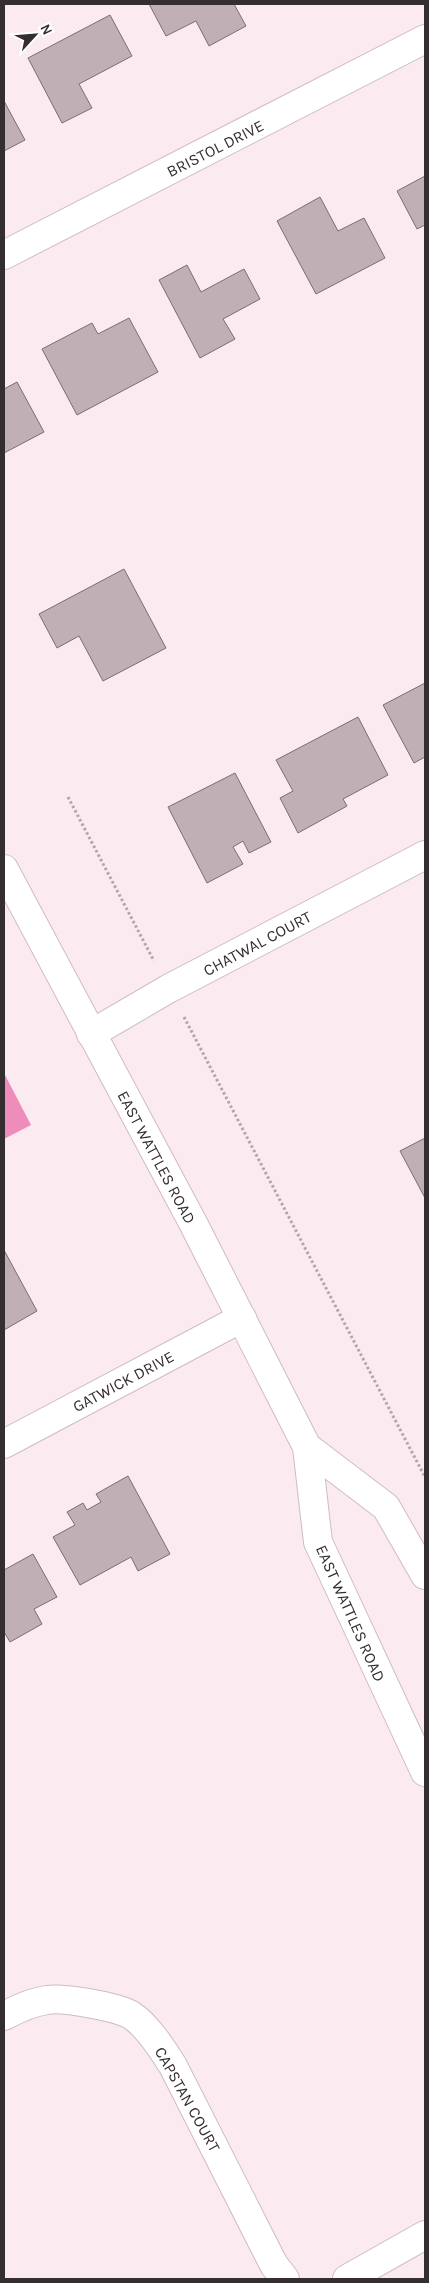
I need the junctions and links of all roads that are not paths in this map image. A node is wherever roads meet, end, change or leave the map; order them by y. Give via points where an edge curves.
1 (425, 39) edge
2 (4, 255) edge
3 (425, 855) edge
4 (4, 869) edge
5 (92, 1034) junction
6 (242, 1318) junction
7 (4, 1444) edge
8 (306, 1446) junction
9 (425, 1575) edge
10 (425, 1772) edge
11 (4, 2016) edge
12 (425, 2235) edge
13 (285, 2279) edge
14 (346, 2279) edge

1 - 2 street, BRISTOL DRIVE
3 - 5 street, CHATWAL COURT via 168,989
4 - 5 street, EAST WATTLES ROAD
5 - 6 street, EAST WATTLES ROAD
6 - 7 street, GATWICK DRIVE
6 - 8 street, EAST WATTLES ROAD
8 - 9 street, EAST WATTLES ROAD via 386,1507
8 - 10 street, EAST WATTLES ROAD via 318,1542
11 - 13 street, CAPSTAN COURT via 48,1999 85,2003 131,2015 173,2066 274,2265
12 - 14 street

